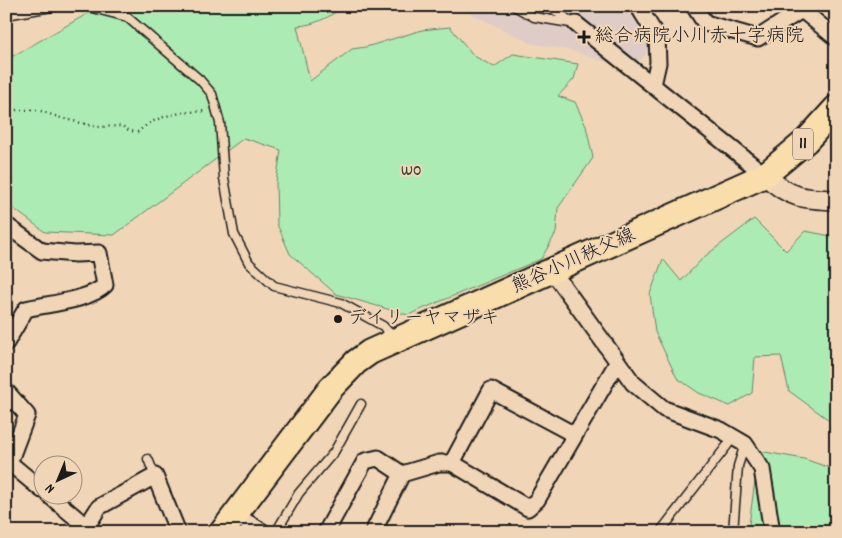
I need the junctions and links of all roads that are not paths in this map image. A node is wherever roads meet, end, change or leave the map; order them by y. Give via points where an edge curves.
1 (57, 6) edge
2 (85, 6) edge
3 (514, 6) edge
4 (549, 6) edge
5 (638, 6) edge
6 (694, 6) edge
7 (800, 8) edge
8 (6, 15) edge
9 (576, 24) junction
10 (836, 38) edge
11 (653, 86) junction
12 (836, 108) edge
13 (765, 175) junction
14 (836, 200) edge
15 (6, 225) edge
16 (553, 272) junction
17 (397, 340) junction
18 (6, 343) edge
19 (617, 363) junction
20 (6, 391) edge
21 (361, 404) dead end
22 (575, 435) junction
23 (739, 441) junction
24 (148, 459) dead end
25 (8, 462) edge
26 (452, 463) junction
27 (402, 474) junction
28 (154, 476) junction
29 (32, 482) edge
30 (62, 506) edge
31 (229, 523) edge
32 (90, 529) edge
33 (178, 532) edge
34 (263, 532) edge
35 (276, 532) edge
36 (326, 532) edge
37 (373, 532) edge
38 (660, 532) edge
39 (733, 532) edge
40 (772, 532) edge

1 - 8 lane
2 - 17 lane via 127,17 212,94 218,110 224,178 234,234 249,264 274,286 340,303 382,326
3 - 9 lane via 534,18
4 - 9 lane
5 - 11 street via 656,37 658,63
6 - 7 street via 705,23 758,38
7 - 10 street
9 - 11 street
11 - 13 street
12 - 13 main road, 熊谷小川秩父線 / 11 via 806,141
13 - 14 street via 779,189 795,197
13 - 16 main road, 熊谷小川秩父線 / 11
15 - 18 street via 42,251 99,253 105,285 85,296 26,309
16 - 17 main road, 熊谷小川秩父線 / 11
16 - 19 street
17 - 31 main road, 熊谷小川秩父線 / 11 via 370,352 345,372
19 - 22 street
19 - 23 street via 633,383 664,409 722,430
20 - 25 street via 27,415
21 - 35 lane via 334,452 298,493
22 - 26 street via 537,500 528,508
22 - 26 street via 491,390
23 - 38 lane
23 - 39 lane
23 - 40 street via 762,469
24 - 28 lane
25 - 29 street
26 - 27 street via 439,463
27 - 36 street via 378,458 366,461
27 - 37 street
28 - 32 street via 99,507
28 - 33 street
30 - 32 street
31 - 34 street

